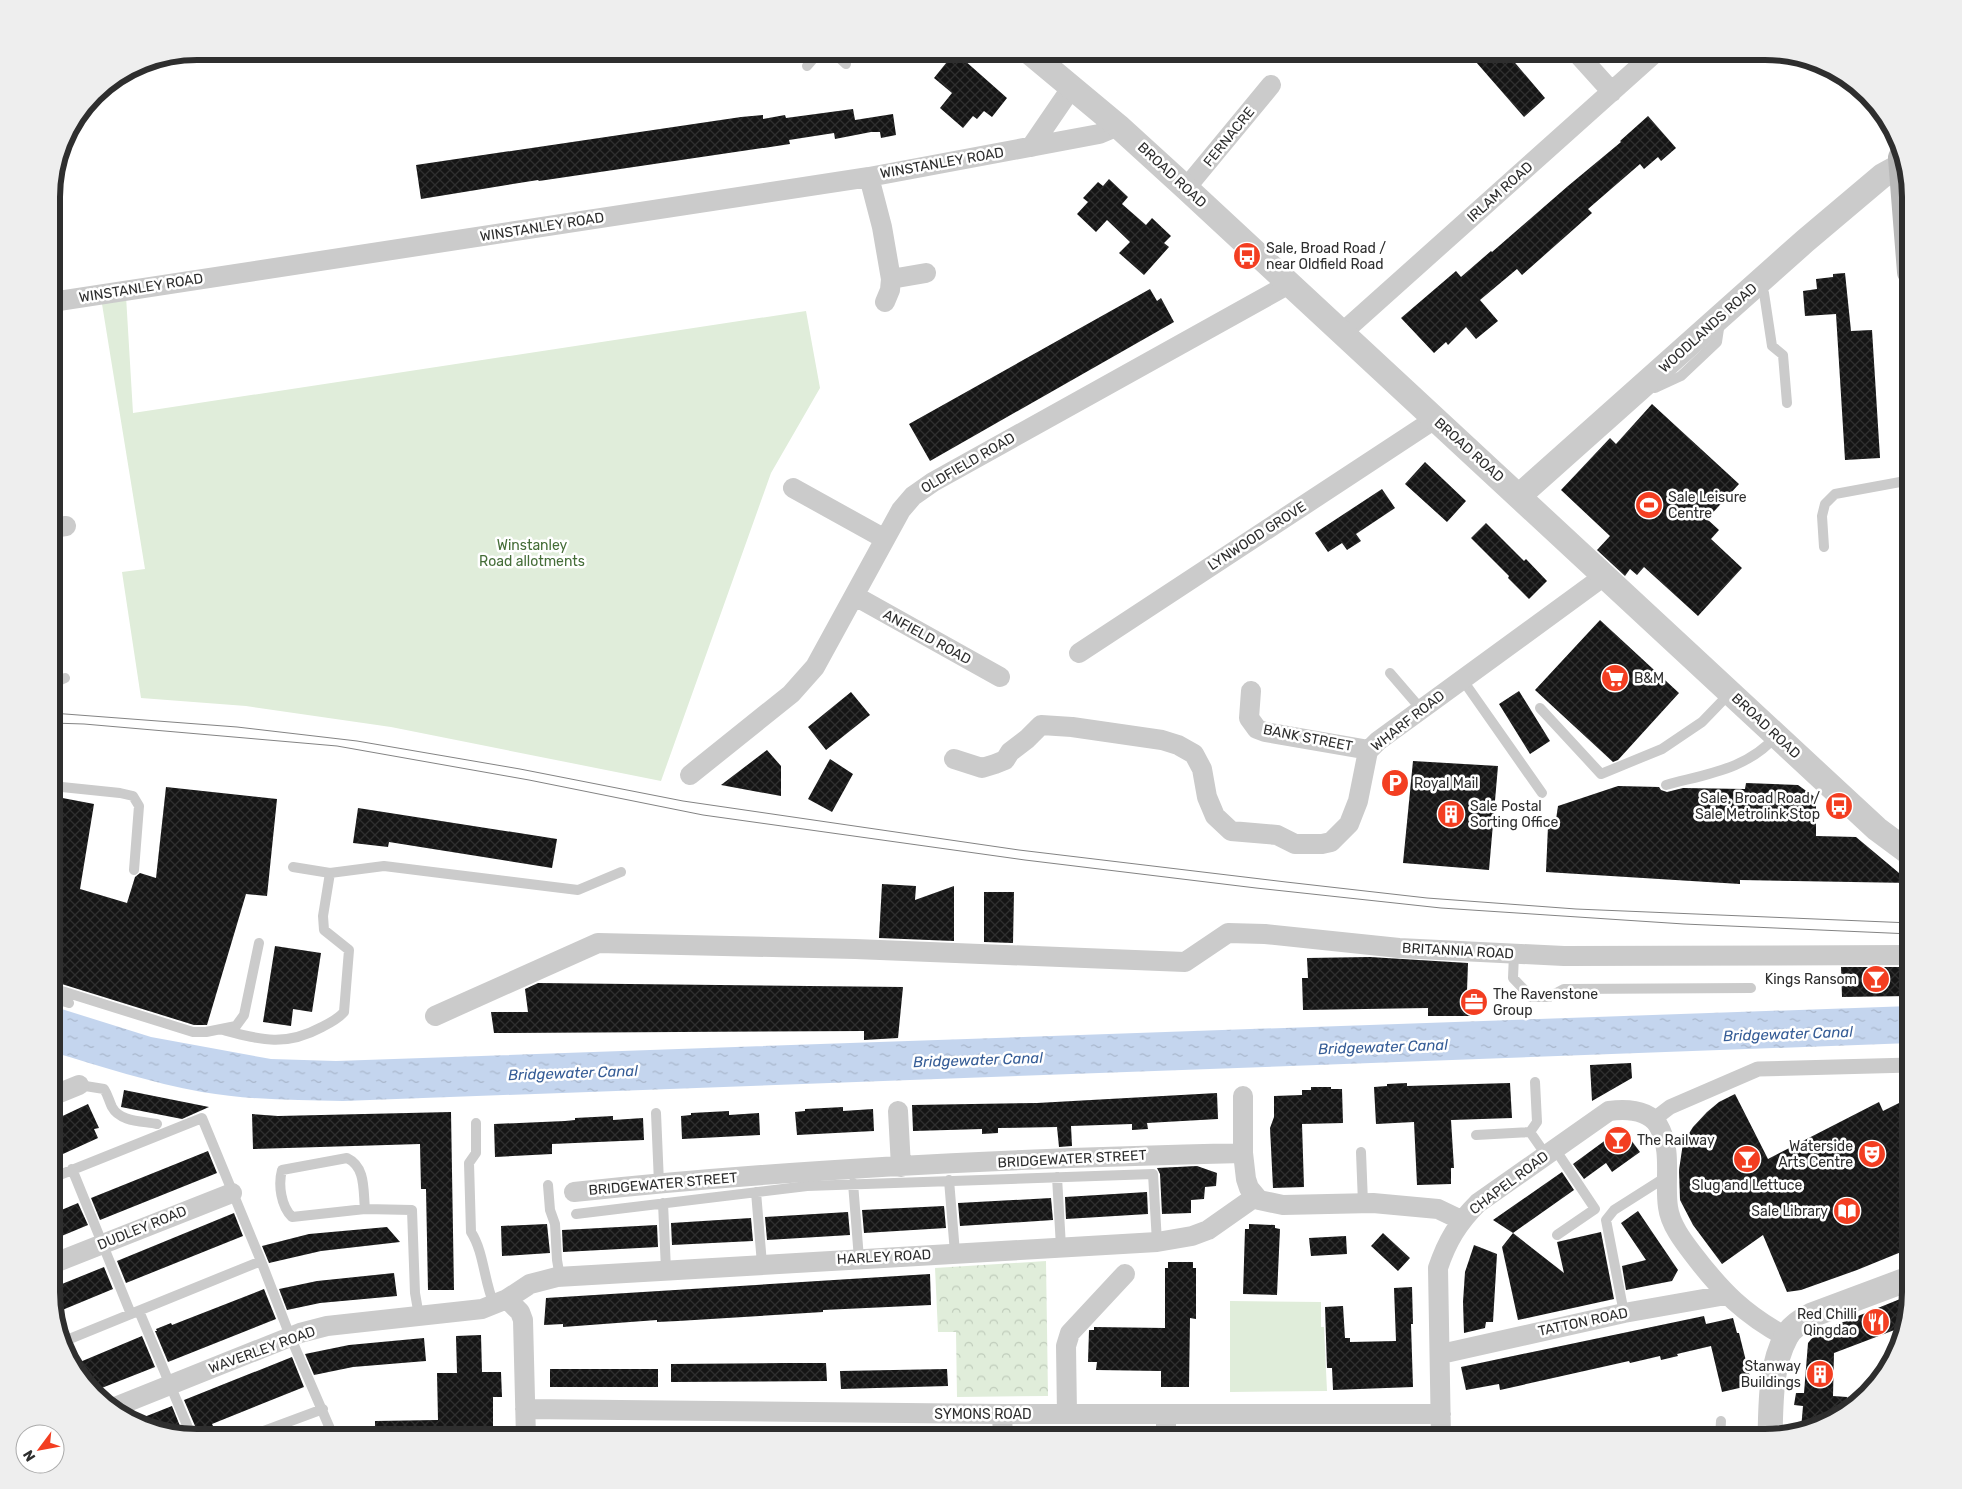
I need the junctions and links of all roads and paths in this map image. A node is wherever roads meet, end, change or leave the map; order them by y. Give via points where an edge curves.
1 (813, 60) edge
2 (842, 60) edge
3 (1039, 60) edge
4 (1583, 60) edge
5 (1647, 60) edge
6 (846, 64) dead end
7 (808, 66) dead end
8 (1271, 85) dead end
9 (1072, 87) junction
10 (1612, 92) junction
11 (1118, 126) junction
12 (1031, 147) junction
13 (1898, 165) edge
14 (868, 177) junction
15 (1186, 188) junction
16 (926, 273) dead end
17 (891, 279) junction
18 (1289, 284) junction
19 (1756, 285) junction
20 (60, 301) edge
21 (885, 302) dead end
22 (1343, 332) junction
23 (1787, 403) dead end
24 (1434, 419) junction
25 (1902, 482) edge
26 (792, 488) dead end
27 (1519, 496) junction
28 (885, 539) junction
29 (1824, 547) dead end
30 (1602, 575) junction
31 (855, 596) junction
32 (1079, 653) dead end
33 (1390, 674) dead end
34 (1000, 677) dead end
35 (65, 678) dead end
36 (1462, 678) junction
37 (60, 680) edge
38 (1251, 691) dead end
39 (1730, 693) junction
40 (1540, 708) dead end
41 (1421, 709) junction
42 (1776, 736) junction
43 (1369, 750) junction
44 (954, 759) dead end
45 (690, 775) dead end
46 (1666, 785) dead end
47 (60, 787) edge
48 (1542, 793) dead end
49 (1902, 846) edge
50 (293, 867) dead end
51 (134, 870) dead end
52 (621, 872) dead end
53 (330, 873) junction
54 (259, 943) dead end
55 (1514, 954) junction
56 (1902, 955) edge
57 (1751, 988) dead end
58 (60, 990) edge
59 (60, 1000) edge
60 (69, 1003) dead end
61 (435, 1016) dead end
62 (223, 1030) junction
63 (1902, 1065) edge
64 (1535, 1082) dead end
65 (79, 1085) joint
66 (60, 1093) edge
67 (1243, 1096) dead end
68 (898, 1111) dead end
69 (656, 1112) dead end
70 (1653, 1120) junction
71 (476, 1123) dead end
72 (157, 1124) dead end
73 (1530, 1132) junction
74 (1476, 1135) dead end
75 (1361, 1152) dead end
76 (1551, 1152) junction
77 (1243, 1153) junction
78 (901, 1167) junction
79 (72, 1169) junction
80 (60, 1174) edge
81 (1057, 1177) junction
82 (1666, 1177) junction
83 (950, 1180) junction
84 (659, 1183) junction
85 (853, 1183) junction
86 (548, 1185) dead end
87 (574, 1192) dead end
88 (756, 1192) junction
89 (232, 1193) junction
90 (1255, 1196) junction
91 (663, 1203) junction
92 (1363, 1203) junction
93 (365, 1209) junction
94 (576, 1214) dead end
95 (1461, 1220) junction
96 (1557, 1235) dead end
97 (1157, 1242) junction
98 (104, 1244) junction
99 (1061, 1247) junction
100 (955, 1253) junction
101 (859, 1259) junction
102 (60, 1261) edge
103 (261, 1261) junction
104 (762, 1264) junction
105 (666, 1270) junction
106 (1125, 1274) dead end
107 (560, 1277) junction
108 (1902, 1281) edge
109 (1726, 1295) junction
110 (501, 1302) junction
111 (135, 1312) junction
112 (1624, 1313) junction
113 (419, 1316) junction
114 (290, 1336) junction
115 (1786, 1337) junction
116 (68, 1339) edge
117 (1441, 1354) junction
118 (169, 1385) junction
119 (120, 1405) edge
120 (323, 1409) junction
121 (525, 1409) junction
122 (1002, 1414) junction
123 (1067, 1414) junction
124 (1166, 1414) junction
125 (1441, 1414) junction
126 (1721, 1421) dead end
127 (188, 1429) edge
128 (269, 1429) edge
129 (331, 1429) edge
130 (526, 1429) edge
131 (1003, 1429) edge
132 (1166, 1429) edge
133 (1441, 1429) edge
134 (1721, 1429) edge
135 (1771, 1429) edge

1 - 7 lane
2 - 6 lane
3 - 9 street, BROAD ROAD
4 - 10 street
5 - 10 street, IRLAM ROAD
8 - 15 street, FERNACRE
9 - 11 street, BROAD ROAD
9 - 12 street
10 - 22 street, IRLAM ROAD
11 - 12 street, WINSTANLEY ROAD via 1099,134
11 - 15 street, BROAD ROAD
12 - 14 street, WINSTANLEY ROAD
13 - 19 street, WOODLANDS ROAD
14 - 17 street via 882,227
14 - 20 street, WINSTANLEY ROAD
15 - 18 street, BROAD ROAD
16 - 17 street
17 - 21 street
18 - 22 street, BROAD ROAD
18 - 28 street, OLDFIELD ROAD via 933,482 913,496 901,510
19 - 23 lane via 1764,293 1772,346 1783,355
19 - 27 street, WOODLANDS ROAD
22 - 24 street, BROAD ROAD
24 - 27 street, BROAD ROAD
24 - 32 street, LYNWOOD GROVE
25 - 29 lane via 1835,494 1824,504
26 - 28 street
27 - 30 street, BROAD ROAD
28 - 31 street, OLDFIELD ROAD
30 - 36 street, WHARF ROAD
30 - 39 street, BROAD ROAD
31 - 34 street, ANFIELD ROAD
31 - 45 street, OLDFIELD ROAD via 815,667 791,694
33 - 41 lane
35 - 37 lane
36 - 41 street, WHARF ROAD
36 - 48 lane
38 - 43 street, BANK STREET via 1249,718 1256,729
39 - 40 lane via 1702,722 1662,749 1601,774
39 - 42 street, BROAD ROAD
41 - 43 street, WHARF ROAD
42 - 46 lane via 1765,750 1740,764
42 - 49 street, BROAD ROAD via 1877,829
43 - 44 street, WHARF ROAD via 1358,801 1349,824 1330,842 1322,844 1295,844 1277,835 1231,831 1215,816 1202,769 1194,754 1162,740 1041,724 1005,760 982,768
47 - 51 lane via 133,796 139,806
50 - 53 lane
52 - 53 lane via 578,890 384,866
53 - 62 lane via 324,930 350,950 344,1012 294,1039 259,1039
54 - 62 lane via 244,1015 236,1026
55 - 56 street, BRITANNIA ROAD
55 - 57 lane via 1513,978 1531,997 1549,997 1564,989
55 - 61 street, BRITANNIA ROAD via 1228,933 1185,962 598,943
58 - 62 lane via 193,1032
59 - 60 lane
63 - 70 street via 1758,1069 1670,1107
64 - 73 lane via 1537,1122
65 - 66 street
65 - 72 lane via 104,1089 115,1112 122,1118
67 - 77 street
68 - 78 street
69 - 84 lane
70 - 76 street, CHAPEL ROAD via 1631,1110 1609,1111
70 - 82 street via 1664,1140
71 - 110 lane via 476,1153 469,1163 471,1232 476,1240 488,1289
73 - 74 lane
73 - 76 lane
75 - 92 lane
76 - 95 street, CHAPEL ROAD via 1478,1203
76 - 96 lane via 1595,1209
77 - 78 street, BRIDGEWATER STREET
77 - 90 street via 1248,1188
78 - 84 street, BRIDGEWATER STREET
79 - 80 lane
79 - 89 lane via 202,1118
79 - 98 lane
81 - 83 lane
81 - 97 lane via 1153,1174
81 - 99 lane
82 - 109 street via 1668,1210 1674,1226
82 - 112 lane via 1614,1210 1606,1220
83 - 85 lane
83 - 100 lane
84 - 87 street, BRIDGEWATER STREET
85 - 88 lane
85 - 101 lane
86 - 107 lane
88 - 91 lane
88 - 104 lane
89 - 98 street, DUDLEY ROAD
89 - 103 lane
90 - 92 street via 1271,1204 1282,1205
90 - 97 street, HARLEY ROAD via 1208,1230
91 - 94 lane
91 - 105 lane
92 - 95 street via 1438,1209
93 - 93 lane via 292,1217 286,1211 282,1196 279,1180 282,1170 347,1158 355,1162 361,1172
93 - 113 lane via 412,1210
95 - 117 street, CHAPEL ROAD via 1438,1268
97 - 99 street, HARLEY ROAD
98 - 102 street, DUDLEY ROAD
98 - 111 lane
99 - 100 street, HARLEY ROAD
100 - 101 street, HARLEY ROAD
101 - 104 street, HARLEY ROAD
103 - 111 lane
103 - 114 lane
104 - 105 street, HARLEY ROAD
105 - 107 street, HARLEY ROAD
106 - 123 street via 1070,1333 1066,1346
107 - 110 street, HARLEY ROAD via 530,1284
108 - 115 street via 1812,1315 1801,1321
109 - 112 street, TATTON ROAD
109 - 115 street
110 - 113 street, WAVERLEY ROAD via 475,1310
110 - 121 street via 520,1312 523,1320
111 - 116 lane
111 - 118 lane
112 - 117 street, TATTON ROAD
113 - 114 street, WAVERLEY ROAD via 327,1326
114 - 118 street, WAVERLEY ROAD
114 - 120 lane
115 - 135 street via 1774,1380
117 - 125 street, CHAPEL ROAD
118 - 119 street, WAVERLEY ROAD
118 - 127 lane
120 - 128 lane
120 - 129 lane
121 - 122 street, SYMONS ROAD
121 - 130 street
122 - 123 street, SYMONS ROAD
122 - 131 street
123 - 124 street, SYMONS ROAD
124 - 125 street, SYMONS ROAD
124 - 132 street
125 - 133 street, CHAPEL ROAD
126 - 134 lane

